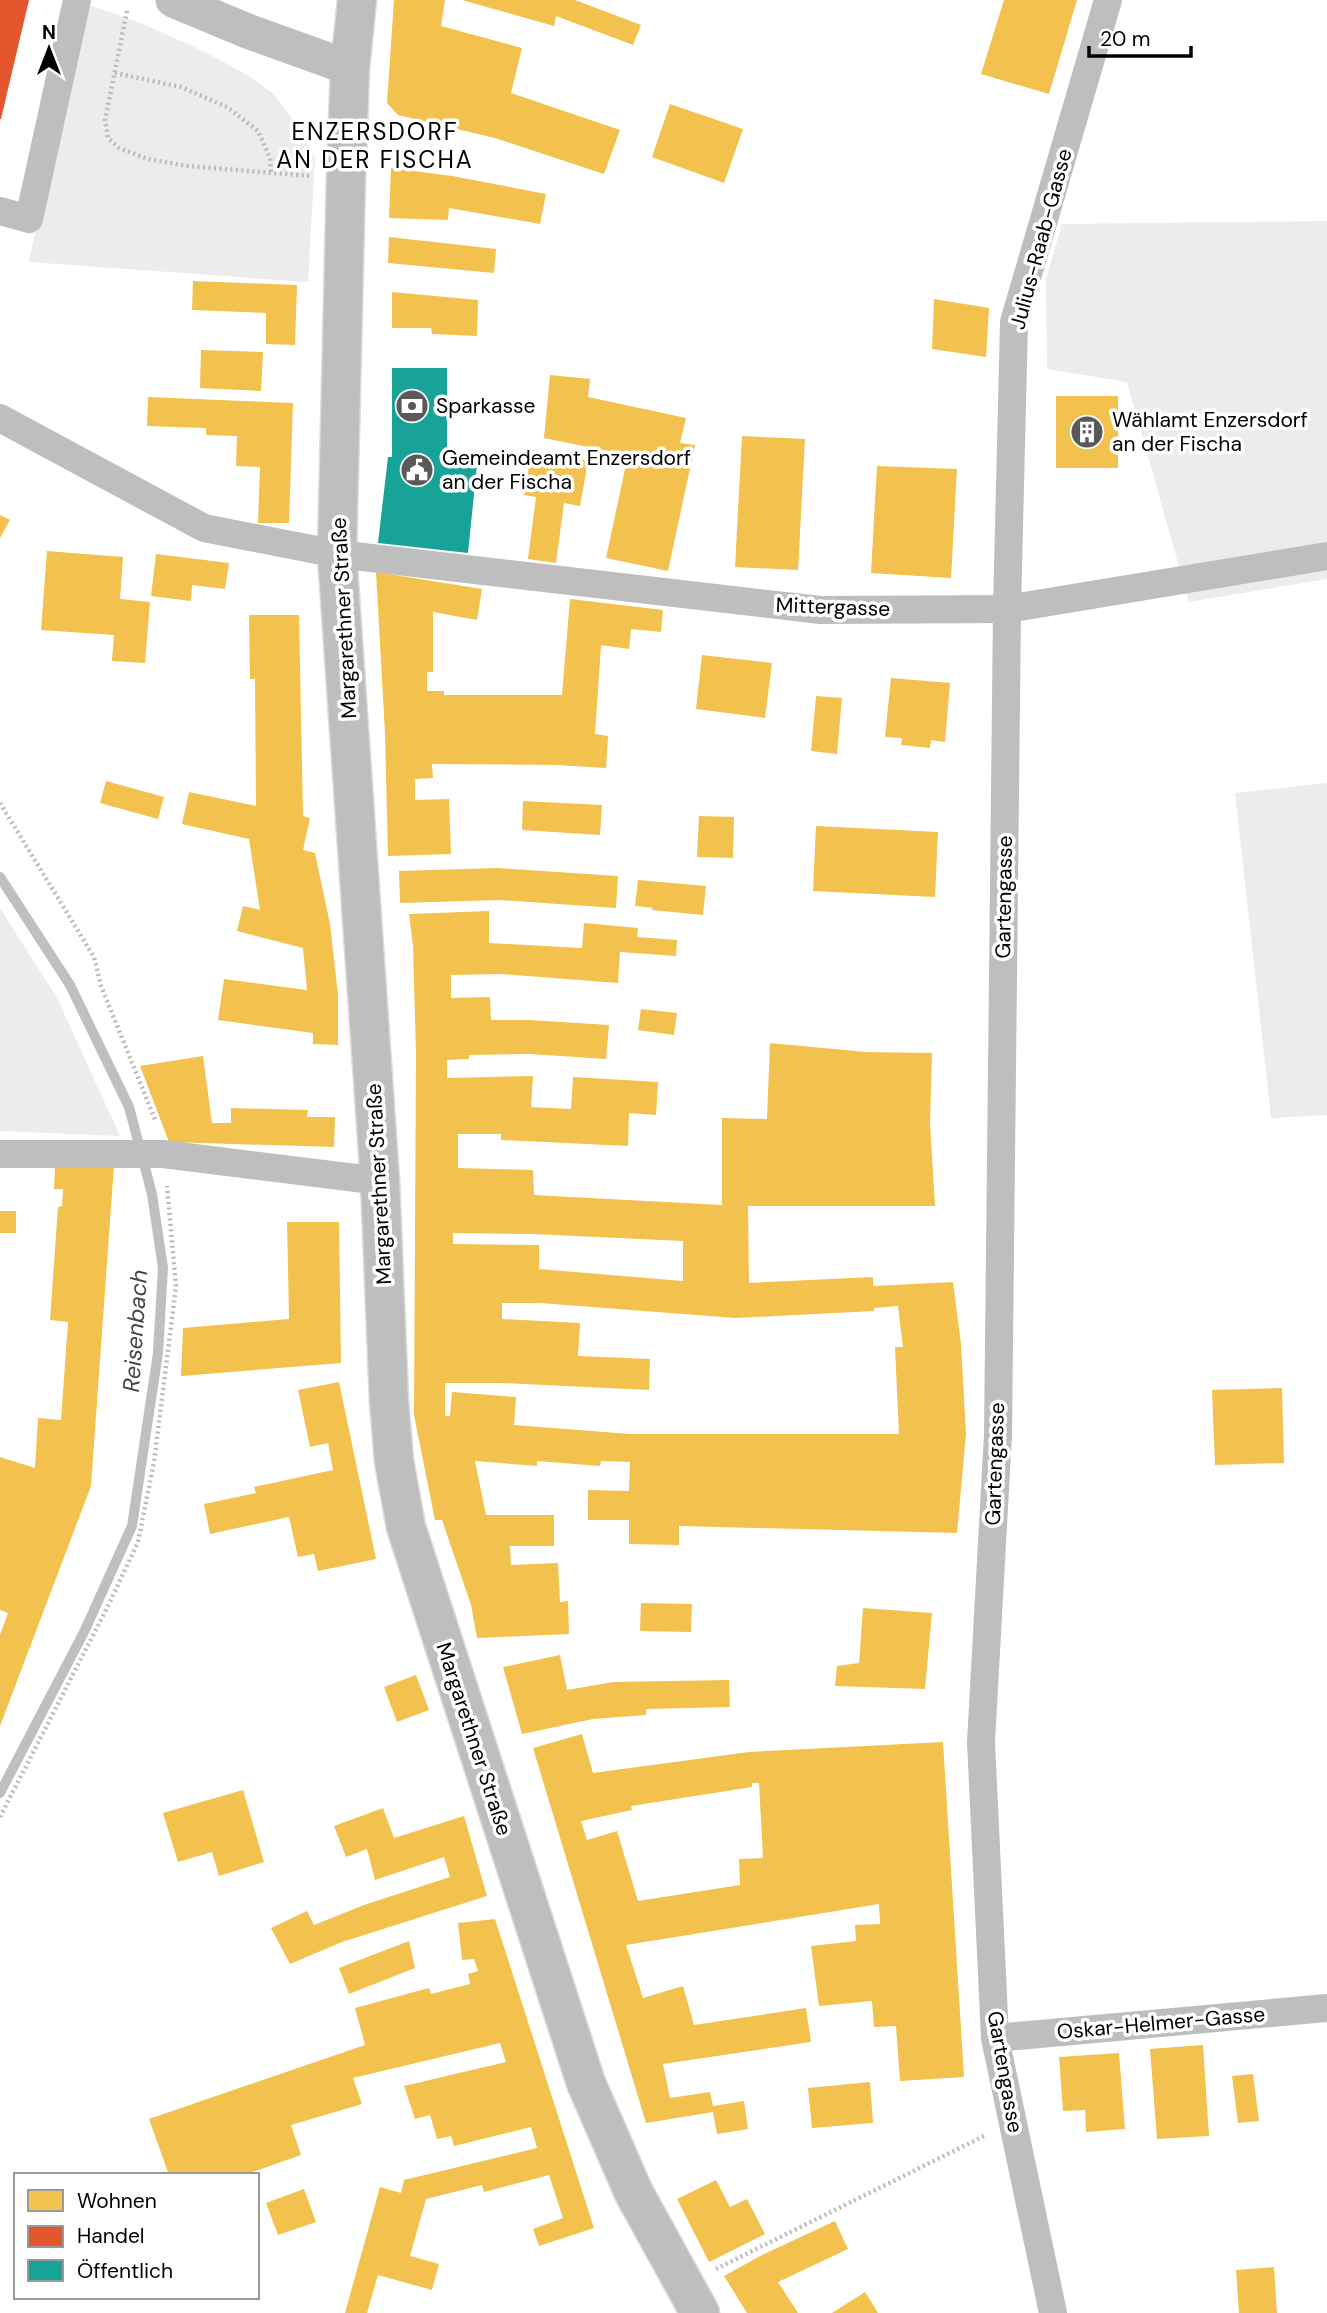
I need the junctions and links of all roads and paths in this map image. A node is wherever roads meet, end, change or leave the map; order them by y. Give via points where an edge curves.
1 (77, 0) edge
2 (173, 0) edge
3 (357, 0) edge
4 (1108, 0) edge
5 (127, 11) dead end
6 (350, 68) junction
7 (116, 74) junction
8 (271, 174) junction
9 (323, 177) dead end
10 (0, 211) edge
11 (0, 418) edge
12 (337, 554) junction
13 (1327, 556) edge
14 (1007, 609) junction
15 (0, 803) edge
16 (163, 1153) junction
17 (0, 1154) edge
18 (380, 1181) junction
19 (0, 1818) edge
20 (1327, 2008) edge
21 (995, 2038) junction
22 (1013, 2122) junction
23 (692, 2299) edge
24 (1053, 2313) edge

1 - 10 street via 29,219
2 - 6 street
3 - 6 main road, Margarethner Straße
4 - 14 street, Julius-Raab-Gasse via 1014,322
5 - 7 path
6 - 12 main road, Margarethner Straße
7 - 8 path via 181,88 227,107 258,131 270,158
7 - 8 path via 105,120 108,138 119,148 188,166
8 - 9 path
11 - 12 street, Mittergasse via 204,528
12 - 14 street, Mittergasse via 820,610
12 - 18 main road, Margarethner Straße
13 - 14 street, Mittergasse
14 - 21 street, Gartengasse via 998,1435 981,1742
15 - 16 path via 94,957
16 - 17 street
16 - 18 street
16 - 19 path via 176,1286 155,1462 138,1542
18 - 23 main road, Margarethner Straße via 389,1401 406,1527 586,2083 634,2193
20 - 21 street, Oskar-Helmer-Gasse
21 - 22 street, Gartengasse
22 - 23 path
22 - 24 street, Gartengasse

